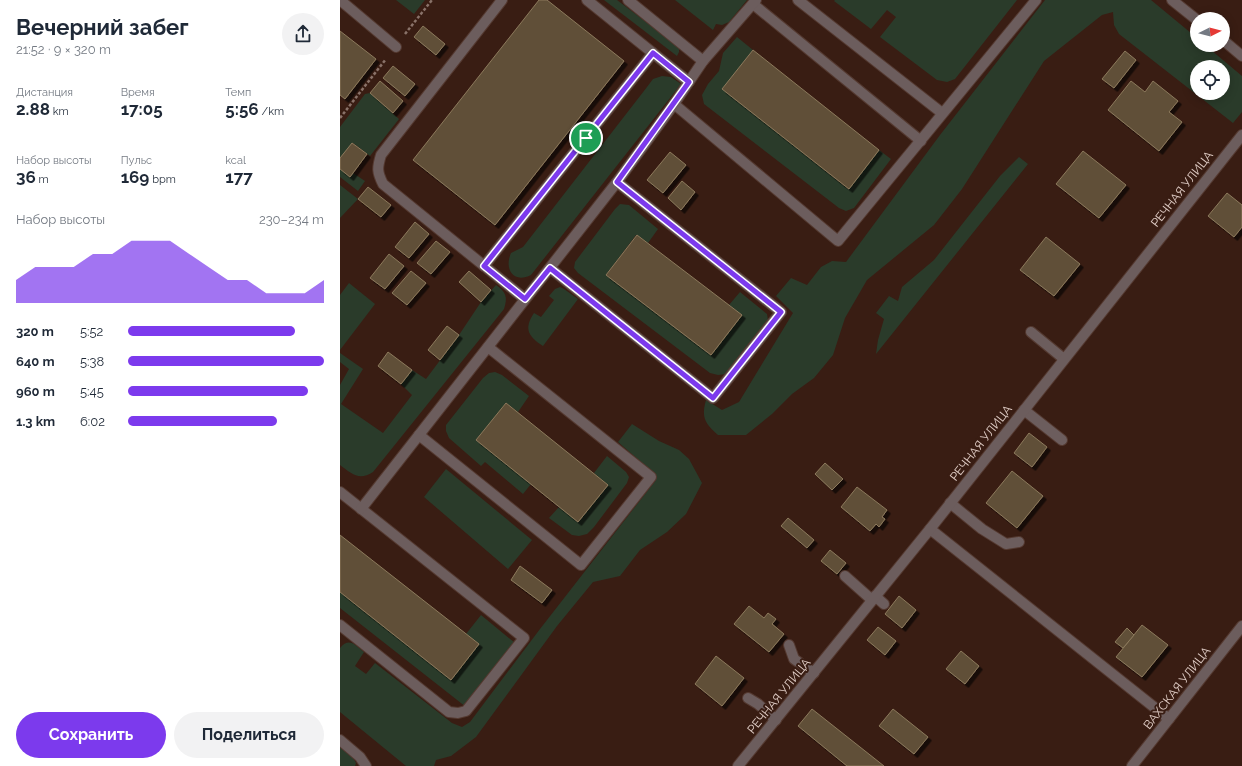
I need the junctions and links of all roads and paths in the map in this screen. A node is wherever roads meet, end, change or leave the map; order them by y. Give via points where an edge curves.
1 (340, 0) edge
2 (502, 0) edge
3 (587, 0) edge
4 (628, 0) edge
5 (798, 0) edge
6 (1036, 0) edge
7 (1172, 0) edge
8 (754, 2) edge
9 (1190, 14) edge
10 (1230, 46) edge
11 (396, 47) dead end
12 (653, 53) junction
13 (1242, 56) edge
14 (703, 61) junction
15 (689, 82) junction
16 (674, 104) junction
17 (942, 113) junction
18 (1242, 134) edge
19 (921, 141) junction
20 (617, 182) junction
21 (484, 266) junction
22 (550, 268) junction
23 (525, 299) junction
24 (1031, 332) dead end
25 (488, 347) junction
26 (1064, 359) junction
27 (1024, 410) junction
28 (419, 435) junction
29 (1062, 440) dead end
30 (340, 492) edge
31 (950, 503) junction
32 (361, 509) junction
33 (930, 529) junction
34 (1019, 542) dead end
35 (845, 576) dead end
36 (874, 598) junction
37 (884, 604) dead end
38 (340, 625) edge
39 (1242, 626) edge
40 (789, 645) dead end
41 (814, 673) junction
42 (748, 698) dead end
43 (1169, 719) junction
44 (776, 720) junction
45 (340, 740) edge
46 (366, 766) edge
47 (738, 766) edge
48 (1132, 766) edge

1 - 11 street
2 - 21 street via 381,155 378,167 383,184
3 - 12 street
4 - 14 street
5 - 17 street
6 - 17 street
7 - 9 street
8 - 14 street
8 - 19 street
10 - 13 street
12 - 15 street
12 - 21 street
14 - 15 street
15 - 16 street
16 - 19 street via 838,241
16 - 20 street
17 - 19 street
18 - 26 street, РЕЧНАЯ УЛИЦА
20 - 22 street
20 - 22 street via 781,312 713,398
21 - 23 street
22 - 23 street
23 - 25 street
24 - 26 street
25 - 28 street
25 - 28 street via 651,477 581,565
26 - 27 street, РЕЧНАЯ УЛИЦА
27 - 29 street
27 - 31 street, РЕЧНАЯ УЛИЦА
28 - 32 street
30 - 32 street
31 - 33 street, РЕЧНАЯ УЛИЦА
31 - 34 street via 982,529 1006,544
32 - 38 street via 524,638 466,711 458,713 449,712
33 - 36 street, РЕЧНАЯ УЛИЦА
33 - 43 street
35 - 36 street
36 - 37 street
36 - 41 street, РЕЧНАЯ УЛИЦА
39 - 43 street, ВАХСКАЯ УЛИЦА
40 - 41 street via 794,659
41 - 44 street, РЕЧНАЯ УЛИЦА
42 - 44 street
43 - 48 street, ВАХСКАЯ УЛИЦА
44 - 47 street, РЕЧНАЯ УЛИЦА
45 - 46 street via 360,757

